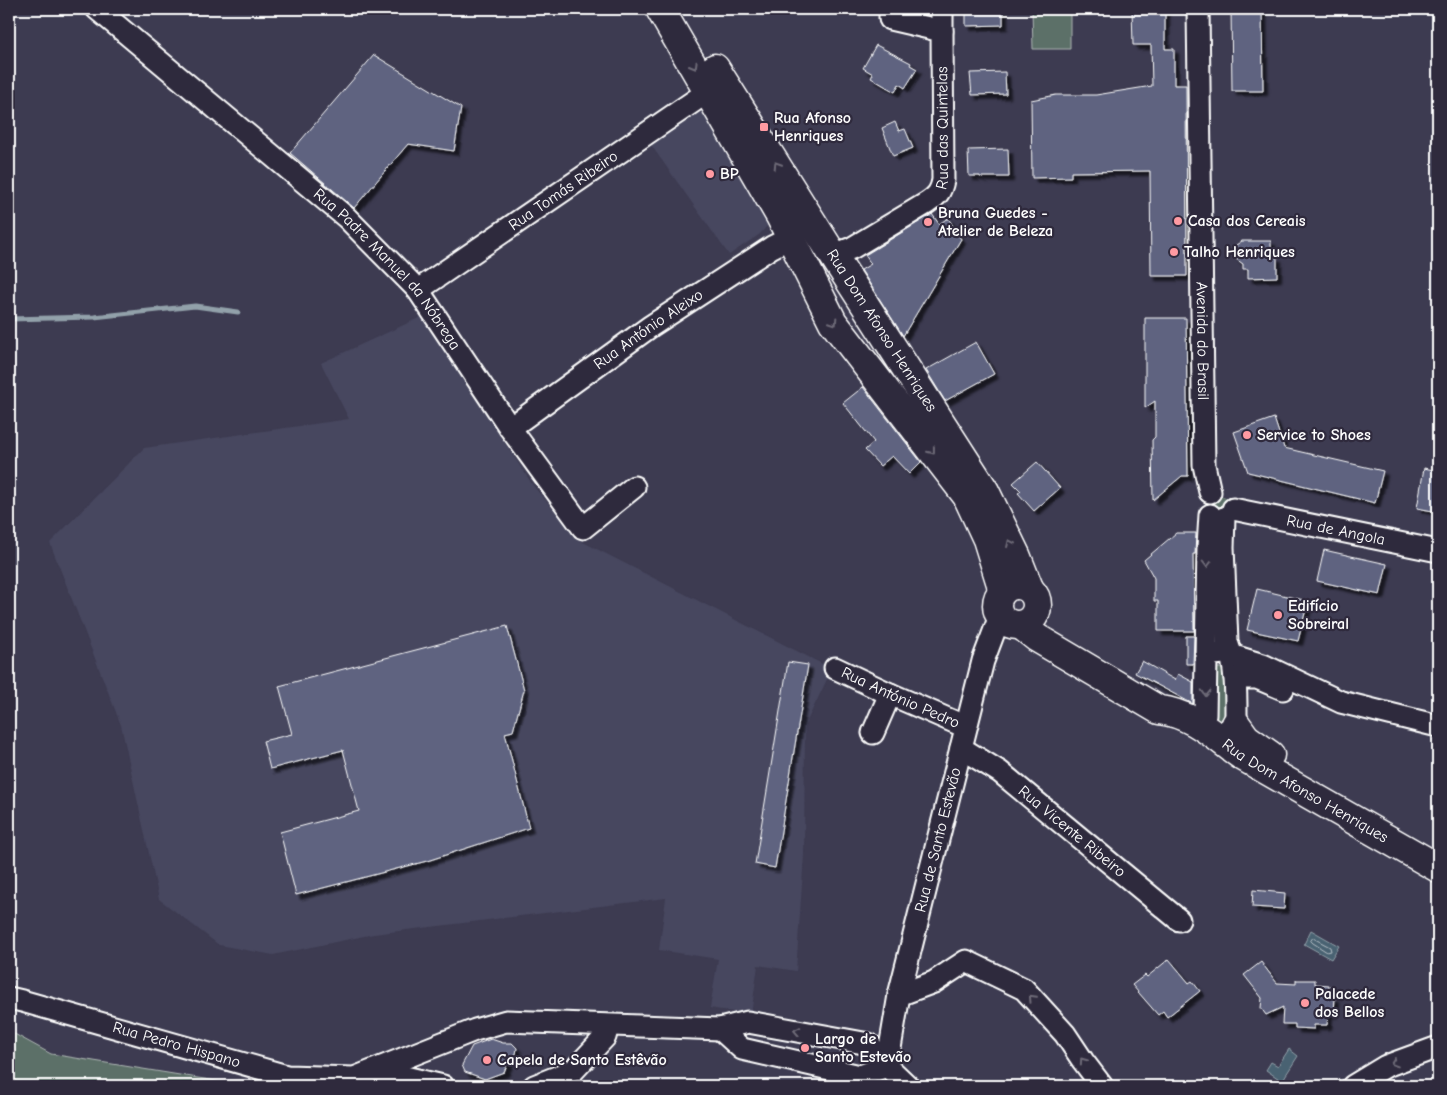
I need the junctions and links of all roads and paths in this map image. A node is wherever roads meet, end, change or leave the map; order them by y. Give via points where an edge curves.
1 (97, 9) edge
2 (660, 9) edge
3 (679, 9) edge
4 (890, 9) edge
5 (942, 9) edge
6 (1198, 9) edge
7 (1210, 9) edge
8 (942, 31) junction
9 (716, 86) junction
10 (791, 220) junction
11 (835, 259) junction
12 (811, 279) junction
13 (418, 290) junction
14 (510, 428) junction
15 (634, 487) dead end
16 (1216, 491) junction
17 (1223, 514) junction
18 (1438, 552) edge
19 (1015, 612) junction
20 (1232, 656) junction
21 (1207, 658) junction
22 (835, 668) dead end
23 (1235, 678) junction
24 (890, 694) junction
25 (1438, 726) edge
26 (966, 727) junction
27 (1218, 728) junction
28 (873, 733) dead end
29 (1438, 741) edge
30 (961, 748) junction
31 (1438, 852) edge
32 (1438, 868) edge
33 (1179, 920) dead end
34 (899, 995) junction
35 (9, 998) edge
36 (608, 1026) junction
37 (720, 1029) junction
38 (1438, 1047) edge
39 (887, 1066) junction
40 (363, 1078) edge
41 (443, 1086) edge
42 (534, 1086) edge
43 (908, 1086) edge
44 (1102, 1086) edge
45 (1353, 1086) edge

1 - 13 street, Rua Padre Manuel da Nóbrega via 347,218
2 -> 9 main road, Rua Dom Afonso Henriques
3 - 9 main road, Rua Dom Afonso Henriques
4 - 8 street via 890,18
5 - 8 street, Rua das Quintelas
6 - 16 street, Avenida do Brasil via 1203,456
7 - 16 street, Avenida do Brasil
8 - 11 street, Rua das Quintelas via 942,189 927,203
9 - 10 main road, Rua Dom Afonso Henriques
9 - 13 street, Rua Tomás Ribeiro
10 - 11 main road, Rua Dom Afonso Henriques
10 - 12 main road, Rua Dom Afonso Henriques
10 - 14 street, Rua António Aleixo via 772,247 651,326
11 - 12 main road via 834,272 827,278
19 -> 11 main road, Rua Dom Afonso Henriques via 1038,603 1028,588 986,491
12 -> 19 main road, Rua Dom Afonso Henriques via 838,329 967,496
13 - 14 street, Rua Padre Manuel da Nóbrega
14 - 15 street, Rua Padre Manuel da Nóbrega via 583,528
16 - 17 street, Avenida do Brasil via 1206,496 1205,507
17 - 18 street, Rua de Angola
17 - 20 street, Avenida do Brasil via 1227,642
17 -> 21 street, Avenida do Brasil via 1208,547
19 - 26 street, Rua de Santo Estevão via 983,661
19 - 27 main road, Rua Dom Afonso Henriques via 1060,632 1166,699 1174,711
20 - 21 street via 1220,653
20 - 23 street, Avenida do Brasil
20 - 25 street via 1263,664 1341,702
21 -> 27 street, Avenida do Brasil via 1205,715
22 - 24 street, Rua António Pedro
23 - 27 street, Avenida do Brasil
23 - 29 street via 1257,678 1336,713
24 - 26 street, Rua António Pedro
24 - 28 street
26 - 30 street, Rua de Santo Estevão
27 - 31 main road, Rua Dom Afonso Henriques via 1246,738
27 - 32 main road, Rua Dom Afonso Henriques via 1225,744 1242,756
30 - 33 street, Rua Vicente Ribeiro via 1000,772
30 - 34 street, Rua de Santo Estevão
34 - 39 street, Rua de Santo Estevão
44 -> 34 street via 1065,1034 1024,989 966,961 934,982
35 - 40 street, Rua Pedro Hispano via 287,1076
36 - 37 street
36 - 40 street via 506,1021 475,1030
36 - 42 street via 605,1037 574,1070
37 - 39 street via 742,1050 760,1054 860,1076
39 -> 37 street via 869,1044 748,1022
38 -> 45 street via 1386,1066
39 - 43 street
40 - 41 street

